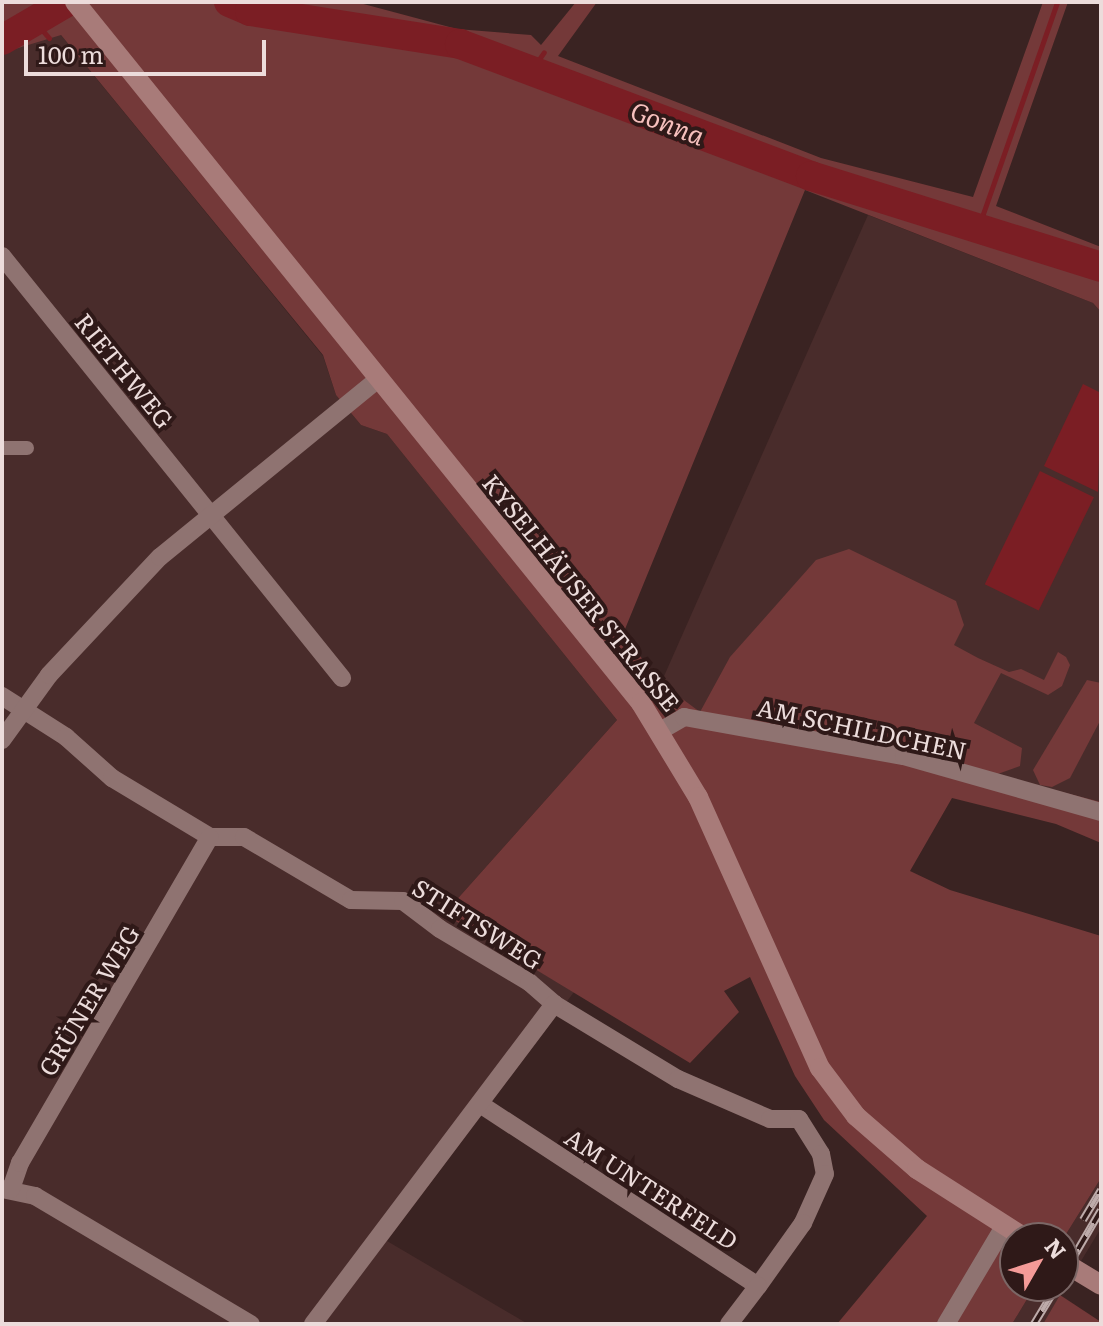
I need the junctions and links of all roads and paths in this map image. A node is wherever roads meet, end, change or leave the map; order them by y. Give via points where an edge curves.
1 (75, 2) edge
2 (2, 256) edge
3 (378, 379) junction
4 (2, 448) edge
5 (27, 448) dead end
6 (211, 514) junction
7 (342, 678) dead end
8 (2, 696) edge
9 (24, 710) junction
10 (660, 731) junction
11 (2, 740) edge
12 (1101, 812) edge
13 (210, 837) junction
14 (554, 1004) junction
15 (480, 1104) junction
16 (7, 1189) edge
17 (1001, 1222) edge
18 (999, 1235) edge
19 (1079, 1272) edge
20 (1101, 1285) edge
21 (758, 1286) junction
22 (251, 1324) edge
23 (313, 1324) edge
24 (729, 1324) edge
25 (946, 1324) edge

1 - 3 main road, KYSELHÄUSER STRASSE
2 - 6 street, RIETHWEG
3 - 6 street
3 - 10 main road, KYSELHÄUSER STRASSE via 610,662
4 - 5 street
6 - 7 street, RIETHWEG
6 - 9 street via 142,575
8 - 9 street, STIFTSWEG
9 - 11 street
9 - 13 street, STIFTSWEG via 119,783
10 - 12 street, AM SCHILDCHEN via 684,717 904,756
10 - 17 main road, KYSELHÄUSER STRASSE via 733,871 820,1068 856,1116 888,1146
13 - 14 street, STIFTSWEG via 244,837 351,900 403,901 529,982
13 - 16 street, GRÜNER WEG
14 - 15 street
14 - 21 street via 713,1098 770,1119 799,1119 821,1154 825,1174 803,1223
15 - 21 street, AM UNTERFELD
15 - 23 street
16 - 22 street via 35,1196
18 - 25 street
19 - 20 main road
21 - 24 street

